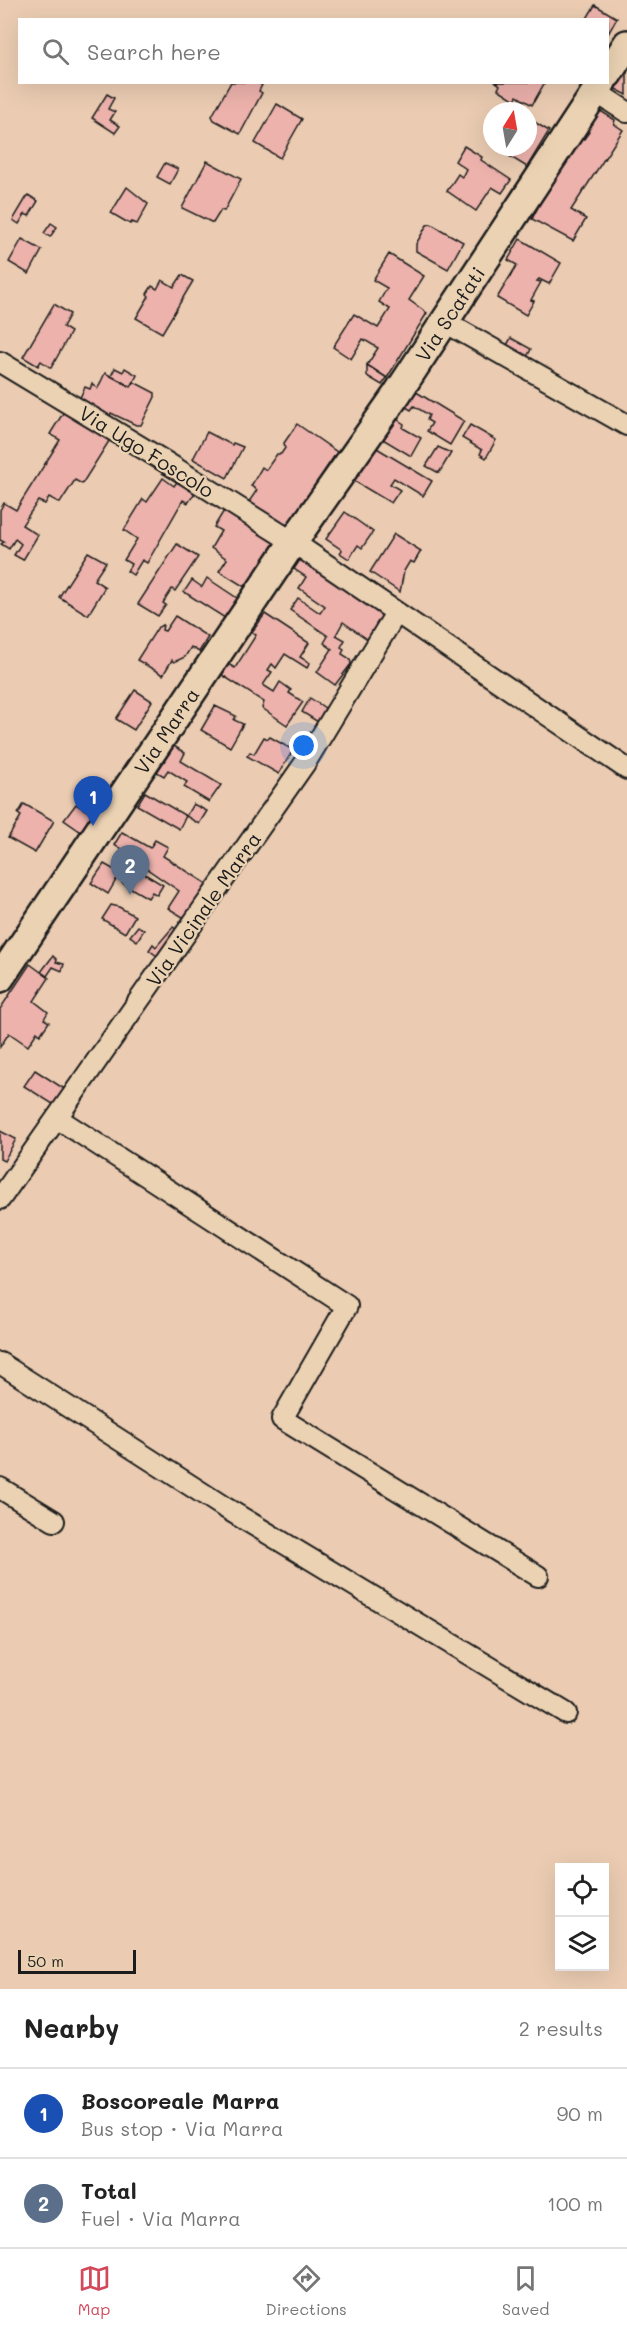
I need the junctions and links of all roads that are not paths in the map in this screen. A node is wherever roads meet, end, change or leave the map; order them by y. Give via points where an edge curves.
1 (627, 44) edge
2 (609, 72) edge
3 (601, 84) edge
4 (603, 84) edge
5 (627, 111) edge
6 (445, 322) junction
7 (0, 362) edge
8 (627, 425) edge
9 (292, 542) junction
10 (396, 613) junction
11 (627, 769) edge
12 (0, 978) edge
13 (57, 1118) junction
14 (0, 1199) edge
15 (0, 1363) edge
16 (0, 1488) edge
17 (54, 1521) dead end
18 (538, 1576) dead end
19 (566, 1713) dead end

1 - 2 main road, Via Scafati
3 - 6 main road, Via Scafati
4 - 5 street
6 - 8 street
6 - 9 main road, Via Scafati
7 - 9 street, Via Ugo Foscolo
9 - 10 street, Via Ugo Foscolo
9 - 12 main road, Via Marra
10 - 11 street, Via Ugo Foscolo
10 - 13 street, Via Vicinale Marra via 305,762
13 - 14 street, Via Vicinale Marra
13 - 18 street via 347,1306 282,1419
15 - 19 street via 224,1507
16 - 17 street

